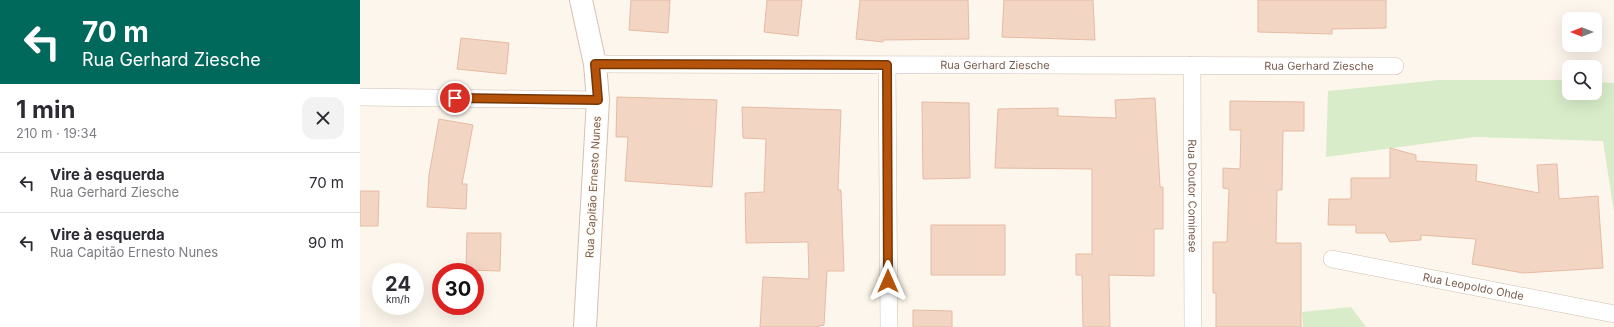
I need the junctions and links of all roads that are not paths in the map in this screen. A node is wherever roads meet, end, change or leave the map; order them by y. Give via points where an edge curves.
1 (580, 0) edge
2 (595, 64) junction
3 (887, 65) junction
4 (1192, 65) junction
5 (1395, 66) dead end
6 (360, 97) edge
7 (598, 100) junction
8 (1332, 259) dead end
9 (1614, 314) edge
10 (585, 327) edge
11 (889, 327) edge
12 (1193, 327) edge

1 - 2 main road, Rua Capitão Ernesto Nunes
2 - 3 street, Rua Gerhard Ziesche
2 - 7 main road, Rua Capitão Ernesto Nunes
3 - 4 street, Rua Gerhard Ziesche
3 - 11 street
4 - 5 street, Rua Gerhard Ziesche
4 - 12 street, Rua Doutor Cominese
6 - 7 street
7 - 10 main road, Rua Capitão Ernesto Nunes
8 - 9 street, Rua Leopoldo Ohde

